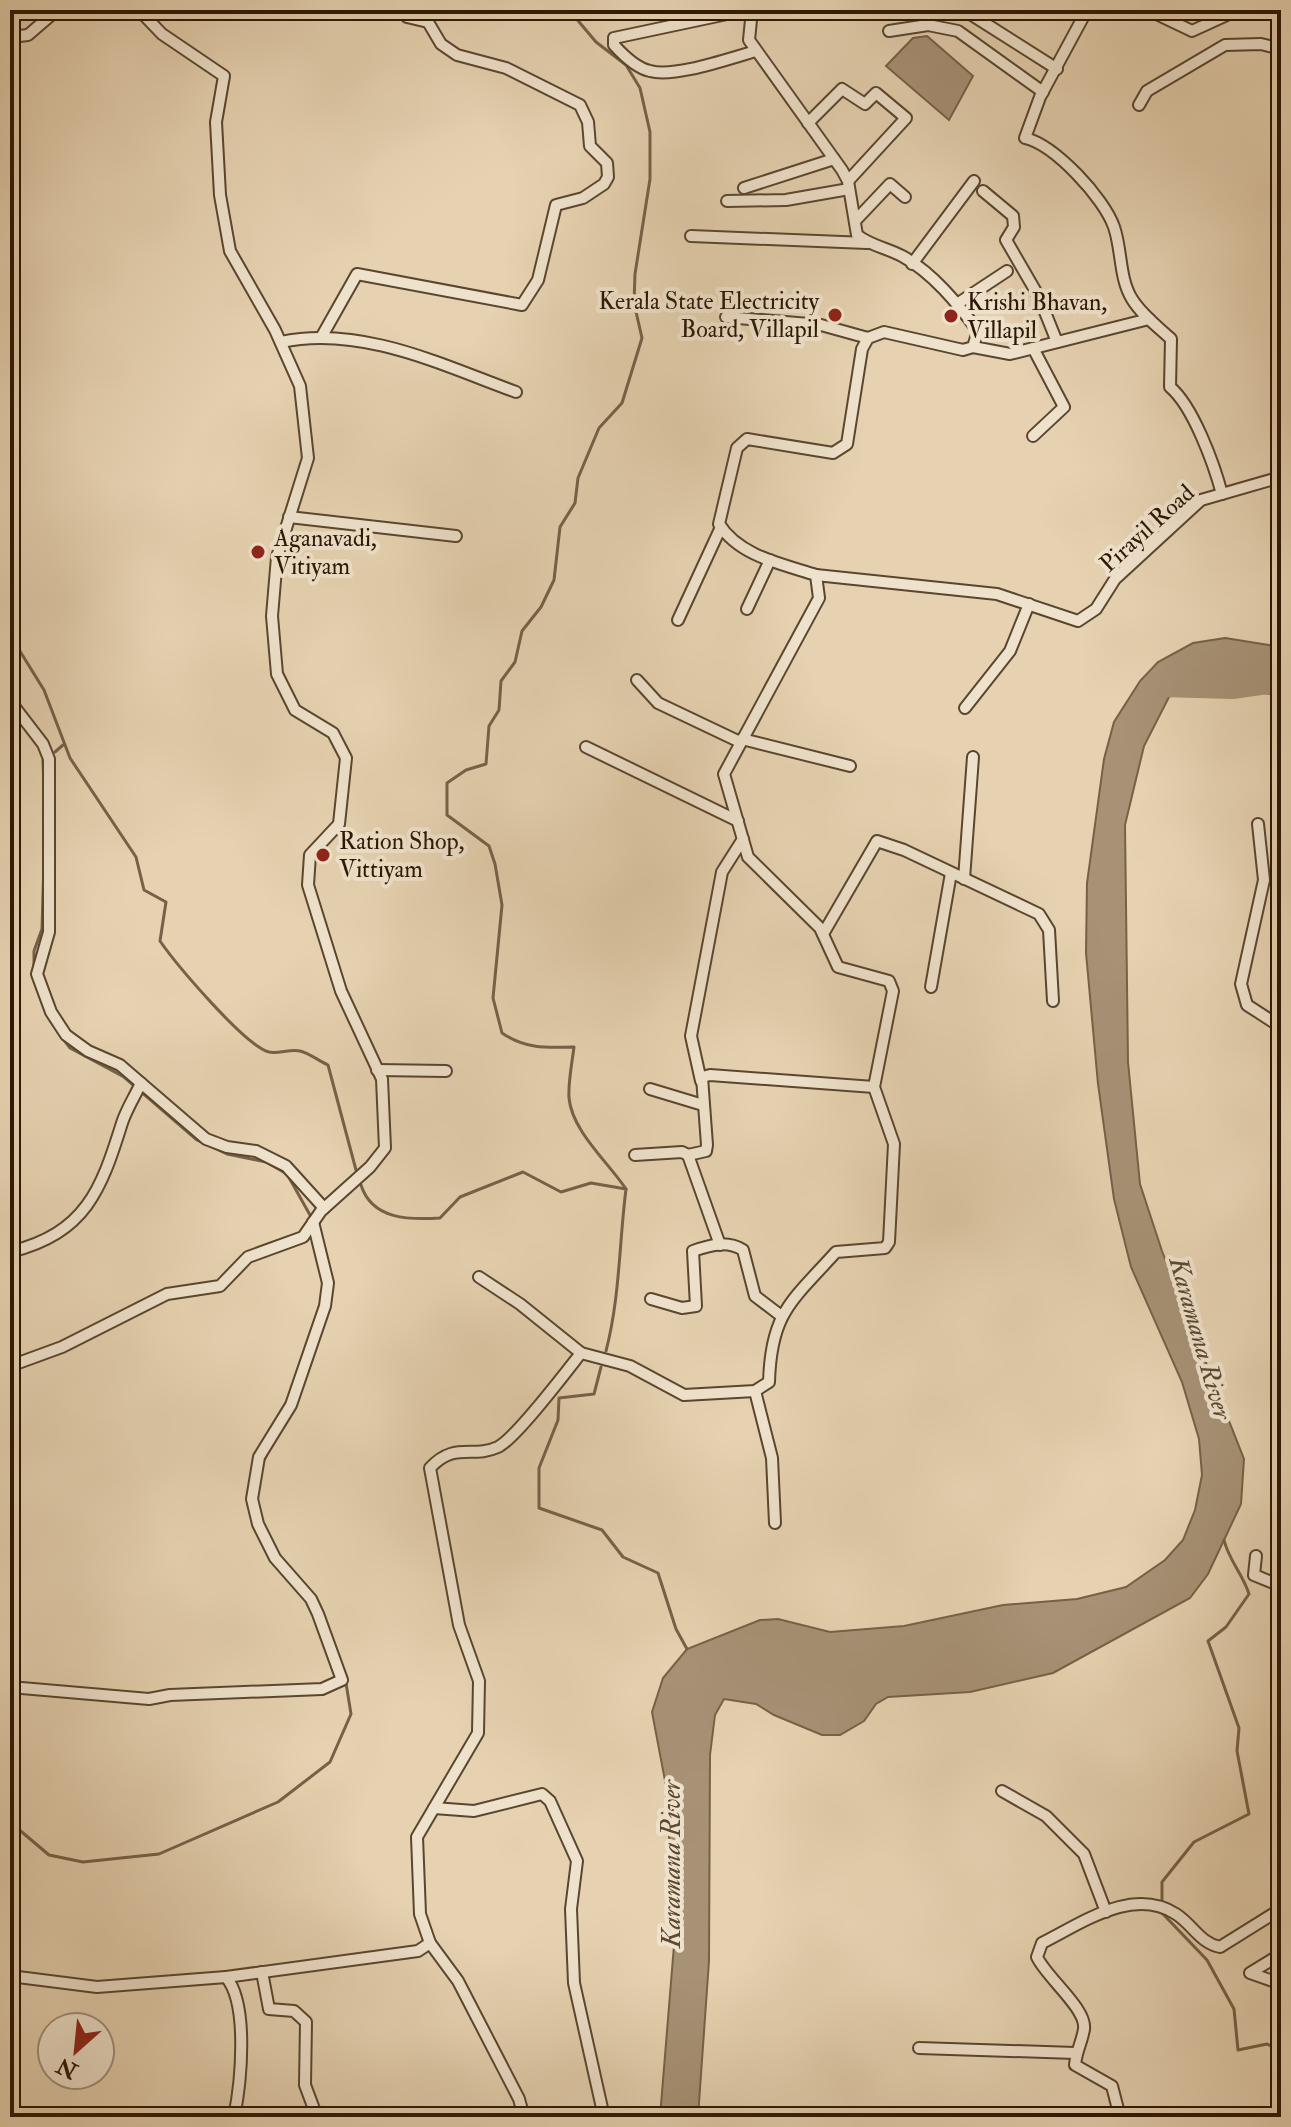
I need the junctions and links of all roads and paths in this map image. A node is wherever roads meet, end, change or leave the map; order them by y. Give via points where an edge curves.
1 (57, 10) edge
2 (139, 10) edge
3 (400, 10) edge
4 (749, 10) edge
5 (964, 10) edge
6 (1087, 10) edge
7 (1148, 10) edge
8 (1238, 10) edge
9 (980, 14) edge
10 (889, 31) dead end
11 (10, 37) edge
12 (1281, 49) edge
13 (756, 51) junction
14 (1057, 69) junction
15 (1043, 92) junction
16 (1139, 105) dead end
17 (808, 123) junction
18 (834, 159) junction
19 (974, 181) dead end
20 (849, 185) junction
21 (744, 188) dead end
22 (983, 191) dead end
23 (905, 197) dead end
24 (727, 201) dead end
25 (855, 221) junction
26 (691, 236) dead end
27 (867, 243) junction
28 (912, 264) junction
29 (1007, 271) dead end
30 (957, 304) junction
31 (726, 317) dead end
32 (1149, 319) junction
33 (327, 336) junction
34 (868, 338) junction
35 (281, 342) junction
36 (1057, 342) junction
37 (973, 347) junction
38 (1033, 348) junction
39 (516, 392) dead end
40 (1033, 436) dead end
41 (1281, 477) edge
42 (1222, 494) junction
43 (289, 517) junction
44 (721, 527) junction
45 (456, 536) dead end
46 (770, 560) junction
47 (816, 575) junction
48 (1029, 604) junction
49 (747, 609) dead end
50 (678, 620) dead end
51 (637, 680) dead end
52 (10, 701) edge
53 (965, 708) dead end
54 (741, 741) junction
55 (586, 747) dead end
56 (973, 757) dead end
57 (850, 766) dead end
58 (738, 821) junction
59 (1258, 824) dead end
60 (743, 839) junction
61 (951, 873) junction
62 (964, 879) junction
63 (823, 934) junction
64 (931, 987) dead end
65 (1053, 1001) dead end
66 (1281, 1027) edge
67 (377, 1070) junction
68 (446, 1071) dead end
69 (701, 1081) junction
70 (141, 1083) junction
71 (874, 1087) junction
72 (650, 1089) dead end
73 (703, 1105) junction
74 (635, 1155) dead end
75 (688, 1155) junction
76 (324, 1208) junction
77 (313, 1222) junction
78 (720, 1245) junction
79 (10, 1252) edge
80 (479, 1277) dead end
81 (651, 1299) dead end
82 (780, 1315) junction
83 (581, 1353) junction
84 (10, 1366) edge
85 (755, 1391) junction
86 (775, 1523) dead end
87 (1256, 1556) dead end
88 (1281, 1586) edge
89 (10, 1687) edge
90 (1002, 1791) dead end
91 (434, 1808) junction
92 (1281, 1909) edge
93 (1106, 1912) junction
94 (430, 1943) junction
95 (1281, 1954) edge
96 (262, 1972) junction
97 (10, 1976) edge
98 (226, 1977) junction
99 (1281, 1984) edge
100 (919, 2048) dead end
101 (1075, 2053) junction
102 (234, 2117) edge
103 (317, 2117) edge
104 (524, 2117) edge
105 (604, 2117) edge
106 (1120, 2117) edge

1 - 11 street via 28,35
2 - 35 street via 162,34 224,76 216,122 230,251
3 - 33 street via 428,22 441,44 457,55 506,68 571,97 585,114 590,146 607,163 608,177 583,198 556,205 538,280 522,305 357,274
4 - 13 street via 749,40
4 - 13 street via 614,38 614,45 651,71
5 - 9 street
6 - 14 street
7 - 8 street via 1192,31
9 - 14 street
10 - 15 street via 928,25 958,31
12 - 16 street via 1225,45 1147,91
13 - 17 street
14 - 15 street
15 - 32 street via 1025,138 1038,141 1072,170 1104,208 1115,228 1132,299
17 - 18 street
17 - 20 street via 842,89 865,104 876,93 906,118
18 - 20 street
18 - 21 street
19 - 28 street
20 - 24 street via 786,200
20 - 25 street
22 - 36 street via 1013,216 1014,227 1006,240 1039,297
23 - 25 street via 890,184
25 - 27 street via 857,235
26 - 27 street
27 - 28 street
28 - 30 street
29 - 30 street
30 - 37 street via 978,331
31 - 34 street via 821,325
32 - 36 street
32 - 42 street via 1171,339 1170,387 1183,398
33 - 35 street
33 - 39 street via 450,366
34 - 37 street via 884,332 963,350
34 - 44 street via 847,444 833,453 747,439 737,448
35 - 43 street via 300,386 308,458
36 - 38 street
37 - 38 street via 1010,354
38 - 40 street via 1064,407
41 - 42 street, Pirayil Road
42 - 48 street, Pirayil Road via 1201,500 1115,579 1096,609 1078,621
43 - 45 street
43 - 67 street via 277,557 272,616 277,674 295,710 333,733 346,758 339,824 310,855 308,885 341,991
44 - 46 street, Pirayil Road via 754,555
44 - 50 street
46 - 47 street, Pirayil Road
46 - 49 street
47 - 48 street, Pirayil Road via 997,594
47 - 54 street via 819,598
48 - 53 street via 1010,651
51 - 54 street via 658,703
52 - 70 street via 49,759 49,932 37,974 66,1035
54 - 57 street
54 - 58 street via 724,774
55 - 58 street
56 - 62 street
58 - 60 street
59 - 66 street via 1264,880 1241,984 1247,1005
60 - 63 street via 748,857
60 - 69 street via 722,872 691,1036
61 - 62 street
61 - 63 street via 877,841
61 - 64 street
62 - 65 street via 1039,914 1049,930
63 - 71 street via 838,967 889,981 893,991
67 - 68 street
67 - 76 street via 382,1079 385,1148
69 - 71 street via 710,1075
69 - 73 street
70 - 76 street via 206,1139 256,1151 286,1166
70 - 79 street via 96,1197 67,1226
71 - 82 street via 894,1144 889,1242 885,1248 836,1252
72 - 73 street
73 - 75 street via 706,1151
74 - 75 street
75 - 78 street
76 - 77 street
77 - 84 street via 303,1237 248,1257 220,1286 167,1294 62,1347
77 - 89 street via 328,1283 325,1306 291,1405 259,1457 252,1499 275,1558 311,1599 342,1680 322,1689 149,1699
78 - 81 street via 693,1251 696,1306 682,1308
78 - 82 street via 743,1250 755,1296
80 - 83 street
82 - 85 street via 769,1382
83 - 85 street via 630,1366 684,1395
83 - 91 street via 499,1447 442,1454 430,1468 459,1625 479,1681 478,1733
85 - 86 street via 772,1458
87 - 88 street via 1254,1575
90 - 93 street via 1046,1816 1084,1854
91 - 94 street via 417,1837 420,1914
91 - 105 street via 474,1811 542,1794 550,1801 577,1861 571,1909 574,1983
92 - 93 street via 1220,1947 1208,1944 1178,1915 1157,1904 1135,1903
93 - 101 street via 1042,1943 1037,1957 1081,2014 1084,2027
94 - 96 street via 418,1951
94 - 104 street via 458,1981
95 - 99 street via 1250,1973
96 - 98 street
96 - 103 street via 269,2009 294,2011 306,2022 305,2085
97 - 98 street via 97,1987
98 - 102 street via 236,1988 241,2049
100 - 101 street
101 - 106 street via 1075,2065 1112,2086

